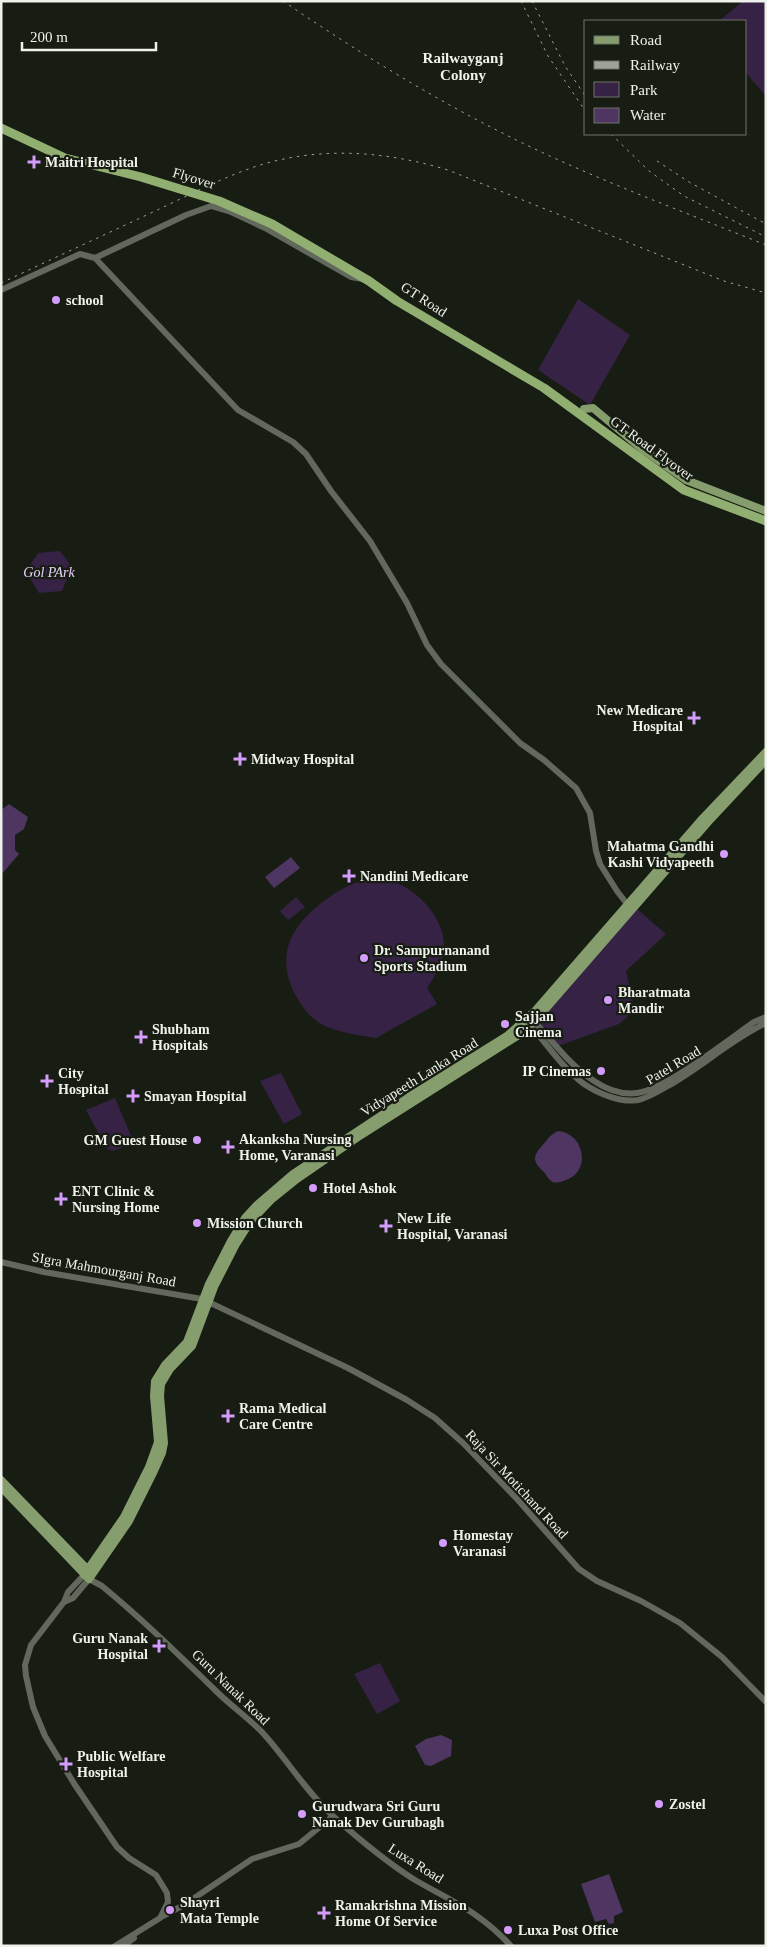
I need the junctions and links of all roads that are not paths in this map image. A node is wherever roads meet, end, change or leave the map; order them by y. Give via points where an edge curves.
1 (2, 128) edge
2 (96, 258) junction
3 (365, 279) junction
4 (1, 290) edge
5 (585, 413) junction
6 (766, 513) edge
7 (766, 522) edge
8 (766, 752) edge
9 (766, 760) edge
10 (627, 904) junction
11 (766, 1017) edge
12 (530, 1021) junction
13 (766, 1023) edge
14 (1, 1262) edge
15 (205, 1300) junction
16 (1, 1480) edge
17 (1, 1487) edge
18 (88, 1575) junction
19 (766, 1702) edge
20 (333, 1816) junction
21 (158, 1920) junction
22 (146, 1927) junction
23 (502, 1934) junction
24 (115, 1946) edge
25 (123, 1946) edge
26 (511, 1946) edge
27 (516, 1946) edge

1 - 3 highway, Flyover via 65,158 142,177 242,209
2 - 3 street via 211,206 257,224 351,277
2 - 4 street via 80,254
2 - 10 street via 238,410 293,442 306,454 370,541 407,603 427,645 441,664 520,743 576,788 590,813 600,864
3 - 5 highway, GT Road via 396,301 545,386
5 - 6 highway, GT Road Flyover via 687,485
5 - 7 highway, GT Road Flyover via 684,490
8 - 10 main road, Vidyapeeth Lanka Road
9 - 12 main road, Vidyapeeth Lanka Road
10 - 12 main road, Vidyapeeth Lanka Road
11 - 12 street, Patel Road via 669,1080 629,1093 606,1088 589,1077
12 - 13 street, Patel Road via 584,1084 606,1096 627,1100 639,1100 655,1094
12 - 15 main road, Vidyapeeth Lanka Road via 342,1140 267,1196 239,1227
14 - 15 street, SIgra Mahmourganj Road
15 - 18 main road, Vidyapeeth Lanka Road via 187,1342 155,1381 158,1442 124,1517
15 - 19 street, Raja Sir Motichand Road via 348,1368 434,1418 481,1460 579,1569 597,1582 680,1623 722,1658
16 - 18 main road
17 - 18 main road
18 - 20 street, Guru Nanak Road via 175,1650 260,1731
18 - 21 street, Vidyapeeth Lanka Road via 73,1598 64,1602 36,1636 27,1654 26,1676 33,1707 54,1753 117,1847 156,1875 163,1884 168,1902
20 - 21 street via 299,1844 252,1859
20 - 23 street, Luxa Road via 372,1850 415,1880 458,1902
21 - 22 street
22 - 24 street
22 - 25 street
23 - 26 street, Luxa Road
23 - 27 street

